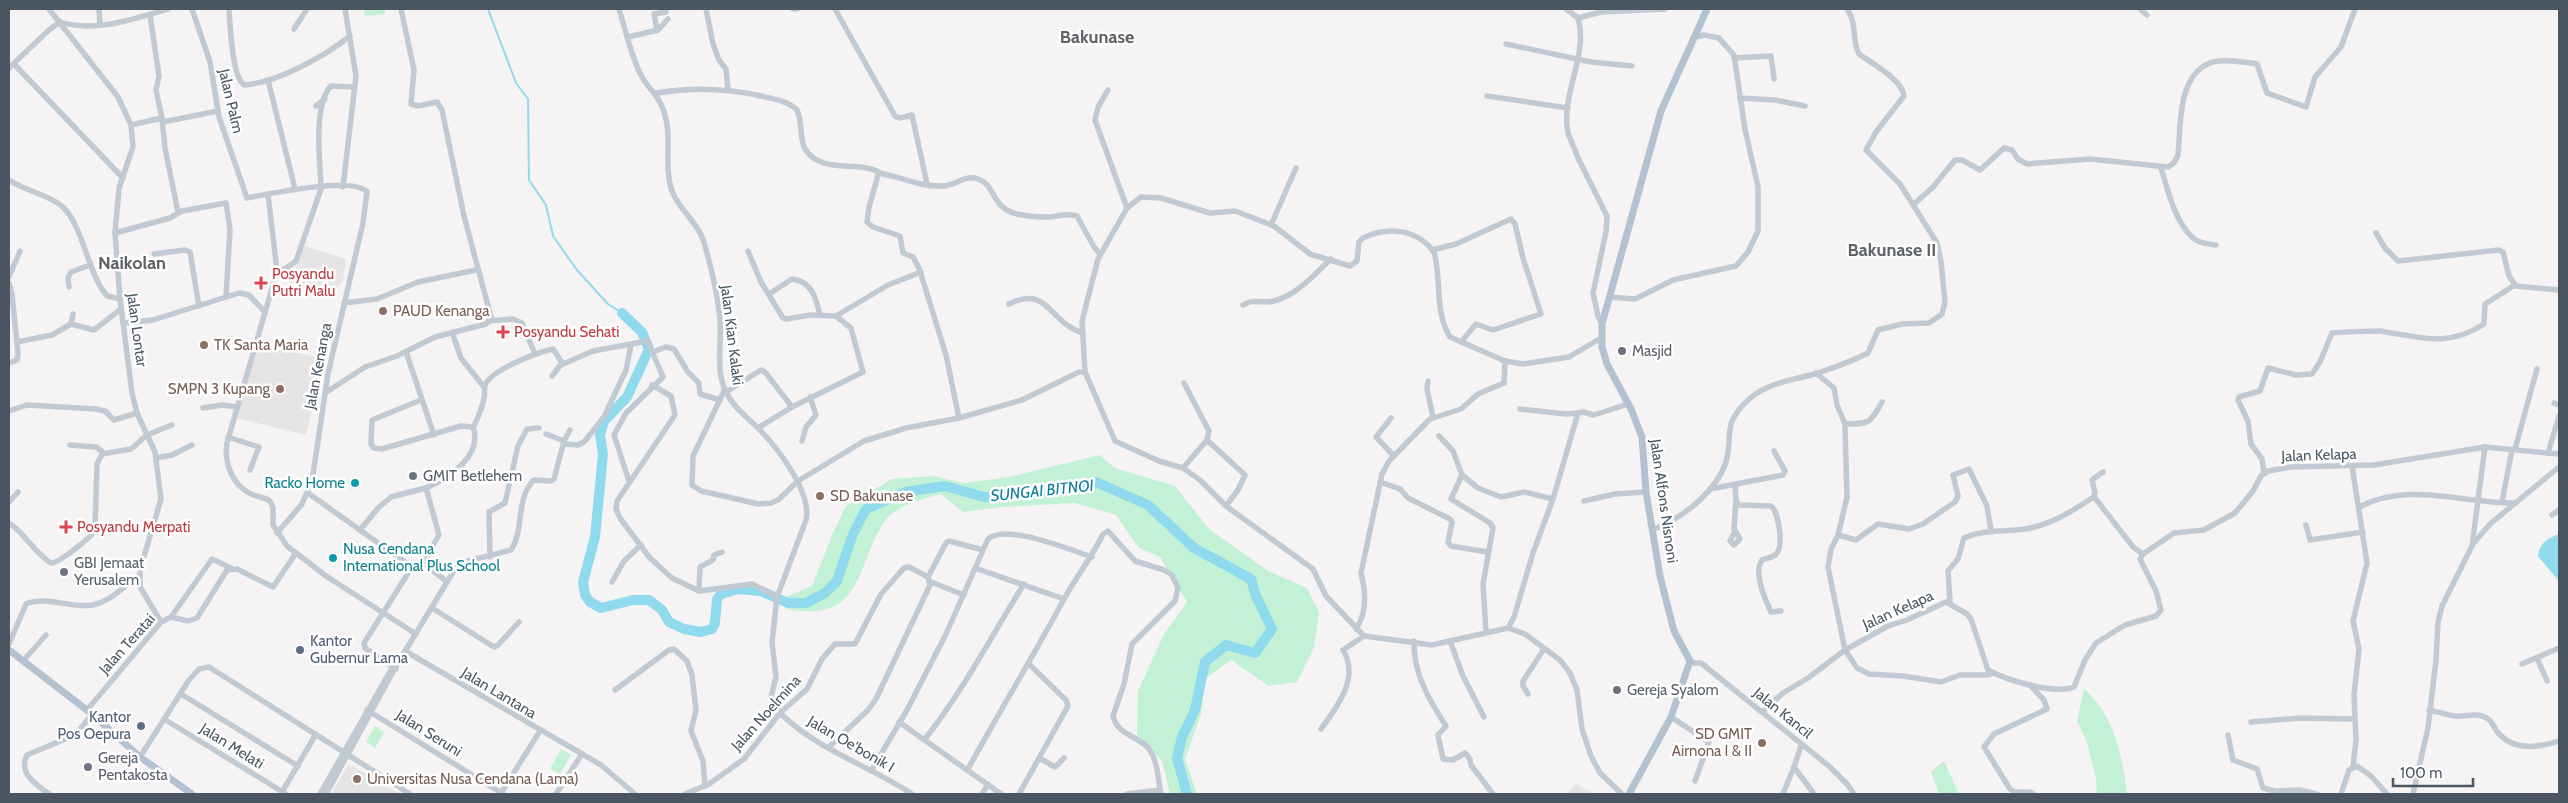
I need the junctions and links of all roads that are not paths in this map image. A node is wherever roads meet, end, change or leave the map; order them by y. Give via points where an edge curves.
1 (49, 9) edge
2 (99, 9) edge
3 (165, 9) edge
4 (192, 9) edge
5 (230, 9) edge
6 (307, 9) edge
7 (345, 9) edge
8 (401, 9) edge
9 (619, 9) edge
10 (666, 9) edge
11 (706, 9) edge
12 (793, 9) edge
13 (797, 9) edge
14 (835, 9) edge
15 (1566, 9) edge
16 (1665, 9) edge
17 (1707, 9) edge
18 (1847, 9) edge
19 (2140, 9) edge
20 (2355, 9) edge
21 (1619, 10) edge
22 (150, 15) junction
23 (2147, 15) dead end
24 (1578, 18) junction
25 (668, 20) dead end
26 (60, 22) junction
27 (100, 24) junction
28 (294, 29) dead end
29 (657, 30) junction
30 (350, 36) junction
31 (628, 37) junction
32 (1695, 37) junction
33 (1506, 44) dead end
34 (1578, 58) junction
35 (1734, 58) junction
36 (11, 66) edge
37 (1632, 66) dead end
38 (1774, 79) dead end
39 (268, 80) junction
40 (355, 86) junction
41 (728, 89) junction
42 (1108, 90) dead end
43 (657, 93) junction
44 (1487, 96) dead end
45 (1740, 98) junction
46 (325, 99) junction
47 (316, 106) dead end
48 (1805, 106) dead end
49 (1568, 108) junction
50 (218, 111) junction
51 (163, 120) junction
52 (130, 125) junction
53 (1296, 168) dead end
54 (2161, 168) junction
55 (879, 173) junction
56 (123, 178) junction
57 (9, 180) edge
58 (927, 184) junction
59 (321, 186) junction
60 (343, 187) junction
61 (295, 189) junction
62 (268, 194) junction
63 (247, 198) joint
64 (1914, 204) junction
65 (1127, 208) junction
66 (178, 212) junction
67 (1271, 225) junction
68 (115, 233) junction
69 (2376, 233) dead end
70 (2216, 245) dead end
71 (748, 250) dead end
72 (1432, 250) junction
73 (20, 251) dead end
74 (154, 254) dead end
75 (1100, 254) junction
76 (1331, 259) junction
77 (90, 265) junction
78 (476, 270) junction
79 (276, 271) junction
80 (921, 272) junction
81 (9, 277) edge
82 (9, 283) edge
83 (2515, 285) junction
84 (69, 287) dead end
85 (2559, 290) edge
86 (769, 294) junction
87 (226, 297) junction
88 (1609, 297) junction
89 (120, 299) junction
90 (344, 303) junction
91 (1009, 304) dead end
92 (1243, 305) dead end
93 (199, 306) junction
94 (121, 309) junction
95 (265, 312) junction
96 (73, 314) dead end
97 (820, 314) junction
98 (836, 316) junction
99 (489, 321) junction
100 (123, 323) junction
101 (71, 324) junction
102 (1602, 324) junction
103 (452, 332) junction
104 (1082, 333) junction
105 (1601, 338) junction
106 (17, 342) junction
107 (1461, 342) junction
108 (631, 345) junction
109 (406, 352) junction
110 (653, 352) junction
111 (535, 354) junction
112 (1506, 361) junction
113 (9, 363) edge
114 (562, 363) junction
115 (2537, 369) dead end
116 (1085, 372) junction
117 (1816, 373) junction
118 (552, 376) dead end
119 (1428, 381) dead end
120 (1184, 383) dead end
121 (652, 385) junction
122 (484, 387) junction
123 (726, 391) junction
124 (326, 393) junction
125 (810, 398) junction
126 (421, 400) junction
127 (720, 400) junction
128 (1882, 402) dead end
129 (1628, 404) junction
130 (237, 407) junction
131 (792, 407) junction
132 (203, 408) dead end
133 (1520, 409) dead end
134 (9, 410) edge
135 (137, 413) junction
136 (1579, 413) junction
137 (2559, 416) edge
138 (1433, 417) junction
139 (959, 418) junction
140 (1391, 418) dead end
141 (1845, 424) junction
142 (172, 425) dead end
143 (473, 427) junction
144 (539, 428) dead end
145 (758, 428) junction
146 (570, 430) dead end
147 (546, 434) dead end
148 (147, 435) junction
149 (434, 435) junction
150 (1440, 436) dead end
151 (228, 437) junction
152 (1207, 440) junction
153 (802, 441) dead end
154 (564, 443) junction
155 (70, 445) dead end
156 (192, 446) dead end
157 (2485, 446) junction
158 (2514, 450) junction
159 (1774, 451) dead end
160 (104, 453) junction
161 (2548, 453) junction
162 (2559, 454) edge
163 (1394, 456) junction
164 (156, 458) junction
165 (2352, 466) junction
166 (2559, 466) edge
167 (1183, 468) junction
168 (250, 470) dead end
169 (2103, 472) dead end
170 (2264, 473) junction
171 (1462, 475) junction
172 (629, 481) junction
173 (798, 482) junction
174 (1380, 482) junction
175 (1735, 485) junction
176 (426, 488) junction
177 (1710, 489) junction
178 (18, 492) dead end
179 (1646, 492) junction
180 (308, 493) junction
181 (2093, 498) junction
182 (1553, 499) junction
183 (2477, 500) junction
184 (1584, 501) dead end
185 (1736, 501) junction
186 (9, 502) edge
187 (2502, 502) junction
188 (2516, 503) junction
189 (1226, 506) junction
190 (2359, 508) junction
191 (2559, 510) edge
192 (2552, 515) dead end
193 (9, 523) edge
194 (2306, 525) dead end
195 (360, 530) junction
196 (1652, 530) junction
197 (1991, 530) junction
198 (1735, 531) dead end
199 (2362, 532) junction
200 (277, 533) junction
201 (1838, 535) junction
202 (641, 545) junction
203 (2472, 546) junction
204 (983, 550) junction
205 (722, 552) dead end
206 (1488, 552) junction
207 (296, 553) junction
208 (2143, 554) junction
209 (490, 557) junction
210 (1092, 557) junction
211 (423, 563) junction
212 (412, 567) junction
213 (231, 568) junction
214 (975, 568) junction
215 (139, 576) junction
216 (929, 580) junction
217 (446, 581) junction
218 (612, 582) dead end
219 (1024, 584) junction
220 (699, 591) junction
221 (964, 595) junction
222 (777, 597) junction
223 (1064, 599) junction
224 (1950, 603) junction
225 (432, 608) junction
226 (1781, 611) dead end
227 (382, 612) junction
228 (171, 617) junction
229 (161, 622) junction
230 (518, 622) dead end
231 (1508, 628) junction
232 (1356, 629) junction
233 (1486, 632) junction
234 (416, 634) junction
235 (46, 635) dead end
236 (1364, 636) junction
237 (1414, 641) junction
238 (1450, 641) junction
239 (9, 644) edge
240 (2559, 648) edge
241 (1544, 649) junction
242 (9, 650) edge
243 (1845, 650) junction
244 (405, 651) junction
245 (2537, 658) junction
246 (23, 661) junction
247 (1690, 663) junction
248 (1029, 664) junction
249 (2522, 664) dead end
250 (394, 668) junction
251 (1994, 673) junction
252 (2547, 681) dead end
253 (2030, 685) junction
254 (615, 690) dead end
255 (181, 694) junction
256 (1528, 694) dead end
257 (2429, 710) junction
258 (369, 711) junction
259 (1763, 711) junction
260 (90, 712) junction
261 (780, 713) junction
262 (1484, 717) dead end
263 (1671, 717) junction
264 (164, 719) junction
265 (2354, 719) junction
266 (899, 722) junction
267 (2251, 722) dead end
268 (1321, 730) dead end
269 (540, 731) junction
270 (316, 734) junction
271 (2228, 735) dead end
272 (925, 739) junction
273 (2559, 741) edge
274 (1801, 746) junction
275 (828, 748) junction
276 (345, 754) junction
277 (582, 754) junction
278 (140, 757) junction
279 (1064, 758) dead end
280 (1041, 759) junction
281 (298, 766) junction
282 (2353, 766) junction
283 (1794, 767) junction
284 (968, 769) junction
285 (871, 771) junction
286 (1695, 780) dead end
287 (988, 784) junction
288 (705, 786) junction
289 (1160, 792) edge
290 (284, 793) edge
291 (49, 794) edge
292 (192, 794) edge
293 (320, 794) edge
294 (326, 794) edge
295 (410, 794) edge
296 (502, 794) edge
297 (556, 794) edge
298 (635, 794) edge
299 (685, 794) edge
300 (912, 794) edge
301 (982, 794) edge
302 (1001, 794) edge
303 (1020, 794) edge
304 (1127, 794) edge
305 (1493, 794) edge
306 (1622, 794) edge
307 (1629, 794) edge
308 (1783, 794) edge
309 (1814, 794) edge
310 (1854, 794) edge
311 (2033, 794) edge
312 (2317, 794) edge
313 (2341, 794) edge
314 (2387, 794) edge
315 (2413, 794) edge

1 - 26 street, Jalan Lontar
2 - 27 street
3 - 22 street
4 - 50 street, Jalan Palm via 210,62
5 - 39 street via 232,42 241,83 247,85
6 - 28 street
7 - 30 street
8 - 78 street via 414,70 411,104 418,106 437,102 442,110
9 - 31 street, Jalan Kian Kalaki
10 - 29 street via 666,12 654,14
11 - 41 street via 713,44 726,69
12 - 13 street
14 - 58 street via 895,116 912,115
15 - 24 street
16 - 21 street
17 - 32 main road, Jalan Alfons Nisnoni
18 - 64 street via 1854,20 1859,54 1890,76 1904,94 1866,150 1900,184
19 - 23 street
20 - 54 street via 2341,47 2317,74 2306,107 2267,93 2257,64 2213,62 2198,71 2188,86 2183,103 2178,155 2172,165
21 - 24 street
22 - 27 street
22 - 51 street via 158,76 156,90
24 - 34 street
25 - 29 street
26 - 27 street
26 - 36 street
26 - 52 street, Jalan Lontar via 118,97
29 - 31 street
30 - 39 street via 314,59
30 - 40 street via 356,67
31 - 43 street, Jalan Kian Kalaki via 642,77
32 - 35 street via 1704,35 1722,39
32 - 88 main road, Jalan Alfons Nisnoni via 1661,111
33 - 34 street
34 - 37 street
34 - 49 street
35 - 38 street via 1771,56
35 - 45 street
36 - 56 street
39 - 61 street
40 - 46 street via 331,86
40 - 60 street
41 - 43 street
41 - 55 street via 780,100 796,108 800,114 805,148 819,161
42 - 65 street via 1095,120
43 - 123 street, Jalan Kian Kalaki via 667,125 670,186 701,234 707,257 720,319 720,360
44 - 49 street
45 - 48 street
45 - 88 street via 1759,198 1759,229 1748,252 1736,266 1673,280 1634,299
46 - 47 street
46 - 59 street via 318,144
49 - 102 street via 1568,133 1608,216 1593,294
50 - 51 street
50 - 63 street, Jalan Palm
51 - 52 street
51 - 66 street via 165,148
52 - 56 street, Jalan Lontar via 133,148
53 - 67 street
54 - 64 street via 2090,159 2027,164 2012,150 2004,148 1980,170 1962,160 1955,160 1933,188
54 - 70 street via 2173,204 2190,235
55 - 58 street
55 - 80 street via 867,222 900,236 903,252 913,258
56 - 68 street, Jalan Lontar via 117,197
57 - 77 street via 64,208
58 - 75 street via 946,186 966,177 972,178 987,185 997,203 1011,212 1047,217 1073,214
59 - 60 street, Jalan Kenanga
59 - 61 street, Jalan Kenanga
59 - 79 street via 296,261
60 - 90 street, Jalan Kenanga via 363,188 368,196
61 - 62 street, Jalan Kenanga
62 - 63 street, Jalan Kenanga
62 - 79 street
64 - 117 street via 1939,249 1945,302 1942,314 1929,323 1902,324 1878,330 1868,353
65 - 67 street via 1141,197 1152,196 1210,213 1236,211
65 - 75 street
66 - 68 street via 163,220
66 - 87 street via 226,203 230,229
67 - 76 street via 1310,254
68 - 89 street, Jalan Lontar
69 - 83 street via 2384,248 2400,262 2501,251
71 - 86 street
72 - 76 street via 1416,236 1397,230 1363,238 1359,242 1357,261 1352,265
72 - 107 street via 1445,328 1450,337
72 - 107 street via 1456,244 1511,219 1515,224 1541,314 1494,330 1476,324
73 - 81 street
74 - 93 street via 190,252
75 - 104 street via 1082,321
76 - 92 street via 1299,289 1284,298 1269,302 1254,300
77 - 84 street via 71,272
77 - 89 street via 107,296
78 - 90 street via 418,282 377,299
78 - 99 street via 490,312
79 - 95 street
80 - 98 street via 888,285
80 - 139 street via 946,355
82 - 106 street
83 - 85 street
83 - 170 street via 2485,304 2484,324 2464,334 2433,340 2380,332 2332,333 2312,374 2296,375 2268,368 2260,391 2238,400 2248,422 2251,444 2262,459
86 - 97 street via 784,319
86 - 97 street via 792,279 800,281 813,292
87 - 93 street
87 - 95 street via 244,293
88 - 102 main road, Jalan Alfons Nisnoni
89 - 94 street, Jalan Lontar
90 - 124 street, Jalan Kenanga
91 - 104 street via 1024,297 1036,298 1067,327
93 - 100 street via 153,320
94 - 100 street, Jalan Lontar
94 - 101 street via 94,330
95 - 130 street
96 - 101 street
97 - 98 street
98 - 125 street via 851,328 863,371
99 - 103 street
99 - 111 street via 513,319 522,323
100 - 135 street, Jalan Lontar
101 - 106 street via 52,335
102 - 105 main road, Jalan Alfons Nisnoni
103 - 109 street
103 - 122 street via 461,358
104 - 116 street
105 - 112 street via 1564,358 1522,364
105 - 129 main road, Jalan Alfons Nisnoni via 1608,364
106 - 113 street via 18,357
107 - 112 street
108 - 110 street via 644,341
108 - 114 street via 608,347
108 - 154 street via 626,370 604,417 584,442 578,445
109 - 124 street via 360,370
109 - 126 street
110 - 121 street via 663,377
110 - 127 street via 674,348 683,365 699,382 700,394
111 - 114 street via 554,349
111 - 122 street via 500,371
112 - 138 street via 1504,383 1478,394 1461,409
114 - 118 street
115 - 158 street
116 - 139 street via 1022,400
116 - 167 street via 1114,441 1158,462
117 - 141 street via 1834,388 1835,400
117 - 177 street via 1778,382 1743,405 1730,424 1725,463
119 - 138 street
120 - 152 street via 1209,429
121 - 172 street via 620,420 614,435
121 - 172 street via 671,396 675,415
122 - 143 street via 478,422
123 - 127 street
123 - 131 street via 761,370
123 - 145 street, Jalan Kian Kalaki via 739,410
124 - 180 street, Jalan Kenanga
125 - 131 street
125 - 153 street via 816,415 806,427
126 - 149 street
126 - 149 street via 372,420 371,444 379,449
127 - 173 street via 693,456 694,488 767,504 778,500
128 - 141 street via 1871,421
129 - 136 street via 1594,415
129 - 179 main road, Jalan Alfons Nisnoni via 1642,437
130 - 132 street via 214,405
130 - 151 street
131 - 145 street
133 - 136 street
134 - 135 street via 27,406 96,409 105,411 114,420
135 - 148 street, Jalan Lontar
136 - 182 street
137 - 161 street
138 - 163 street
139 - 173 street via 875,437
140 - 163 street via 1376,437
141 - 201 street via 1847,495
142 - 148 street
143 - 149 street via 466,425
143 - 176 street via 477,439 474,449 447,477
144 - 209 street via 529,428 520,440 505,503 489,512
145 - 173 street, Jalan Kian Kalaki
146 - 154 street
147 - 154 street
148 - 160 street via 131,450
148 - 164 street, Jalan Lontar
150 - 171 street via 1453,451
151 - 168 street via 258,447
151 - 200 street via 226,451 232,475 243,489 270,501
152 - 167 street
152 - 189 street via 1245,475
154 - 209 street via 553,480 534,480 526,492 519,531 512,547 508,552
155 - 160 street via 96,447
156 - 164 street
157 - 158 street, Jalan Kelapa
157 - 165 street, Jalan Kelapa
157 - 183 street
158 - 161 street, Jalan Kelapa
158 - 187 street
159 - 175 street via 1785,474
160 - 193 street via 97,464 95,530 62,560 49,562
161 - 162 street, Jalan Kelapa
163 - 174 street
164 - 215 street, Jalan Lontar via 161,499
165 - 170 street, Jalan Kelapa via 2291,467
165 - 190 street
166 - 188 street
167 - 189 street
169 - 181 street via 2092,480
170 - 208 street, Jalan Kelapa via 2238,511 2200,530 2174,533
171 - 182 street via 1497,497 1524,492
171 - 206 street via 1451,498 1493,526
172 - 202 street via 616,509
173 - 222 street via 808,514
174 - 206 street via 1400,489 1408,498 1450,519 1448,542 1451,546
174 - 232 street via 1361,573 1365,617
175 - 177 street
175 - 185 street
176 - 195 street via 391,497
176 - 211 street via 439,535
177 - 196 street via 1675,518
178 - 186 street
179 - 184 street
179 - 196 main road, Jalan Alfons Nisnoni
180 - 195 street
180 - 200 street, Jalan Kenanga
181 - 197 street via 2039,526
181 - 208 street via 2133,547
182 - 231 street
183 - 187 street
183 - 190 street via 2408,494 2381,499
183 - 203 street
185 - 198 street
185 - 226 street via 1740,505 1772,507 1777,512 1779,549 1774,556 1762,560 1759,569 1762,590 1771,612
187 - 188 street
188 - 203 street via 2490,524
189 - 232 street via 1313,569 1326,596
190 - 199 street
191 - 192 street
194 - 199 street via 2310,540
195 - 212 street
196 - 247 main road, Jalan Alfons Nisnoni via 1674,631
197 - 201 street via 1987,506 1969,469 1953,476 1958,496 1955,502 1924,524 1909,530 1878,524 1856,540
197 - 224 street via 1963,539 1958,559 1948,569
199 - 265 street via 2367,563 2353,621 2359,649
200 - 207 street
201 - 243 street via 1832,544 1828,567
202 - 218 street via 624,561
202 - 220 street via 664,573
203 - 257 street via 2440,613
204 - 210 street via 991,536 1005,534
204 - 214 street
204 - 216 street via 948,541
205 - 220 street via 700,567
206 - 233 street via 1483,584
207 - 213 street via 273,587
207 - 227 street
208 - 253 street via 2140,560 2156,591 2161,606 2159,614 2125,625 2096,643 2074,687 2062,689
209 - 217 street via 460,563
210 - 223 street
210 - 289 street via 1108,531 1135,561 1172,575 1178,588 1175,601 1132,644 1113,716 1120,730 1149,750 1156,766
211 - 212 street via 418,569
211 - 217 street
212 - 227 street
213 - 228 street, Jalan Teratai via 197,618 188,621
213 - 228 street via 216,558 210,560
214 - 219 street
214 - 221 street
215 - 229 street via 140,587
215 - 239 street via 98,604 37,601 26,604
216 - 221 street
216 - 261 street, Jalan Noelmina via 909,567 904,568 881,594 855,644 835,644 822,659 807,689
216 - 275 street via 876,699
217 - 225 street
219 - 223 street
219 - 272 street via 984,654
220 - 222 street via 752,584
221 - 266 street
222 - 261 street via 772,642 776,677 771,695
223 - 248 street
224 - 243 street, Jalan Kelapa via 1888,626
224 - 251 street, Jalan Kelapa via 1971,619 1985,665
225 - 230 street via 494,647
225 - 234 street
227 - 234 street
227 - 250 street via 364,646
228 - 229 street, Jalan Teratai
229 - 260 street, Jalan Teratai
231 - 233 street
231 - 241 street via 1525,634
232 - 236 street
233 - 238 street
234 - 244 street
235 - 246 street
236 - 237 street
236 - 268 street via 1343,650 1350,680
237 - 238 street via 1432,645
237 - 305 street via 1418,675 1446,726 1438,735 1443,759 1453,760 1465,753
238 - 262 street
240 - 245 street
241 - 256 street via 1523,681 1522,686
241 - 306 street via 1560,660 1570,673 1578,690 1582,729 1591,756 1600,773
242 - 246 main road
243 - 251 street via 1857,668 1870,674 1941,682 1960,675
243 - 259 street, Jalan Kelapa via 1783,693
244 - 250 street
244 - 269 street, Jalan Lantana
245 - 249 street
245 - 252 street
246 - 260 main road
247 - 259 street, Jalan Kancil via 1701,663
247 - 263 main road
248 - 280 street via 1068,703
248 - 284 street via 1007,696
250 - 258 street
251 - 253 street
253 - 311 street via 2044,700 2047,709 1994,734 1984,746 2010,789
254 - 288 street via 669,650 680,653 690,666 694,685 696,710 691,732 703,761
255 - 264 street
255 - 270 street via 195,672 210,667
255 - 281 street
257 - 273 street via 2456,716 2485,717 2501,736 2525,746
257 - 315 street via 2426,741
258 - 276 street
258 - 296 street, Jalan Seruni
259 - 274 street, Jalan Kancil
260 - 278 main road
260 - 291 street, Jalan Teratai via 79,731 27,755 24,771
261 - 275 street, Jalan Oe'bonik I
261 - 288 street, Jalan Noelmina via 744,759
263 - 286 street via 1710,742
263 - 307 main road
264 - 278 street
264 - 290 street, Jalan Melati
265 - 267 street via 2300,718
265 - 282 street
266 - 272 street
266 - 285 street
269 - 277 street, Jalan Lantana
269 - 296 street
270 - 276 street
270 - 281 street
271 - 312 street via 2232,760 2257,769 2262,788
272 - 284 street
274 - 283 street
274 - 310 street, Jalan Kancil via 1841,777
275 - 285 street, Jalan Oe'bonik I
276 - 293 street
276 - 294 street
276 - 295 street
277 - 297 street
277 - 298 street, Jalan Lantana via 616,776
278 - 292 main road
279 - 280 street via 1055,767
280 - 303 street
281 - 290 street
282 - 313 street via 2348,771
282 - 314 street via 2366,772
283 - 308 street
283 - 309 street
284 - 287 street
285 - 300 street, Jalan Oe'bonik I
287 - 301 street
287 - 302 street
288 - 299 street, Jalan Noelmina
289 - 304 street

